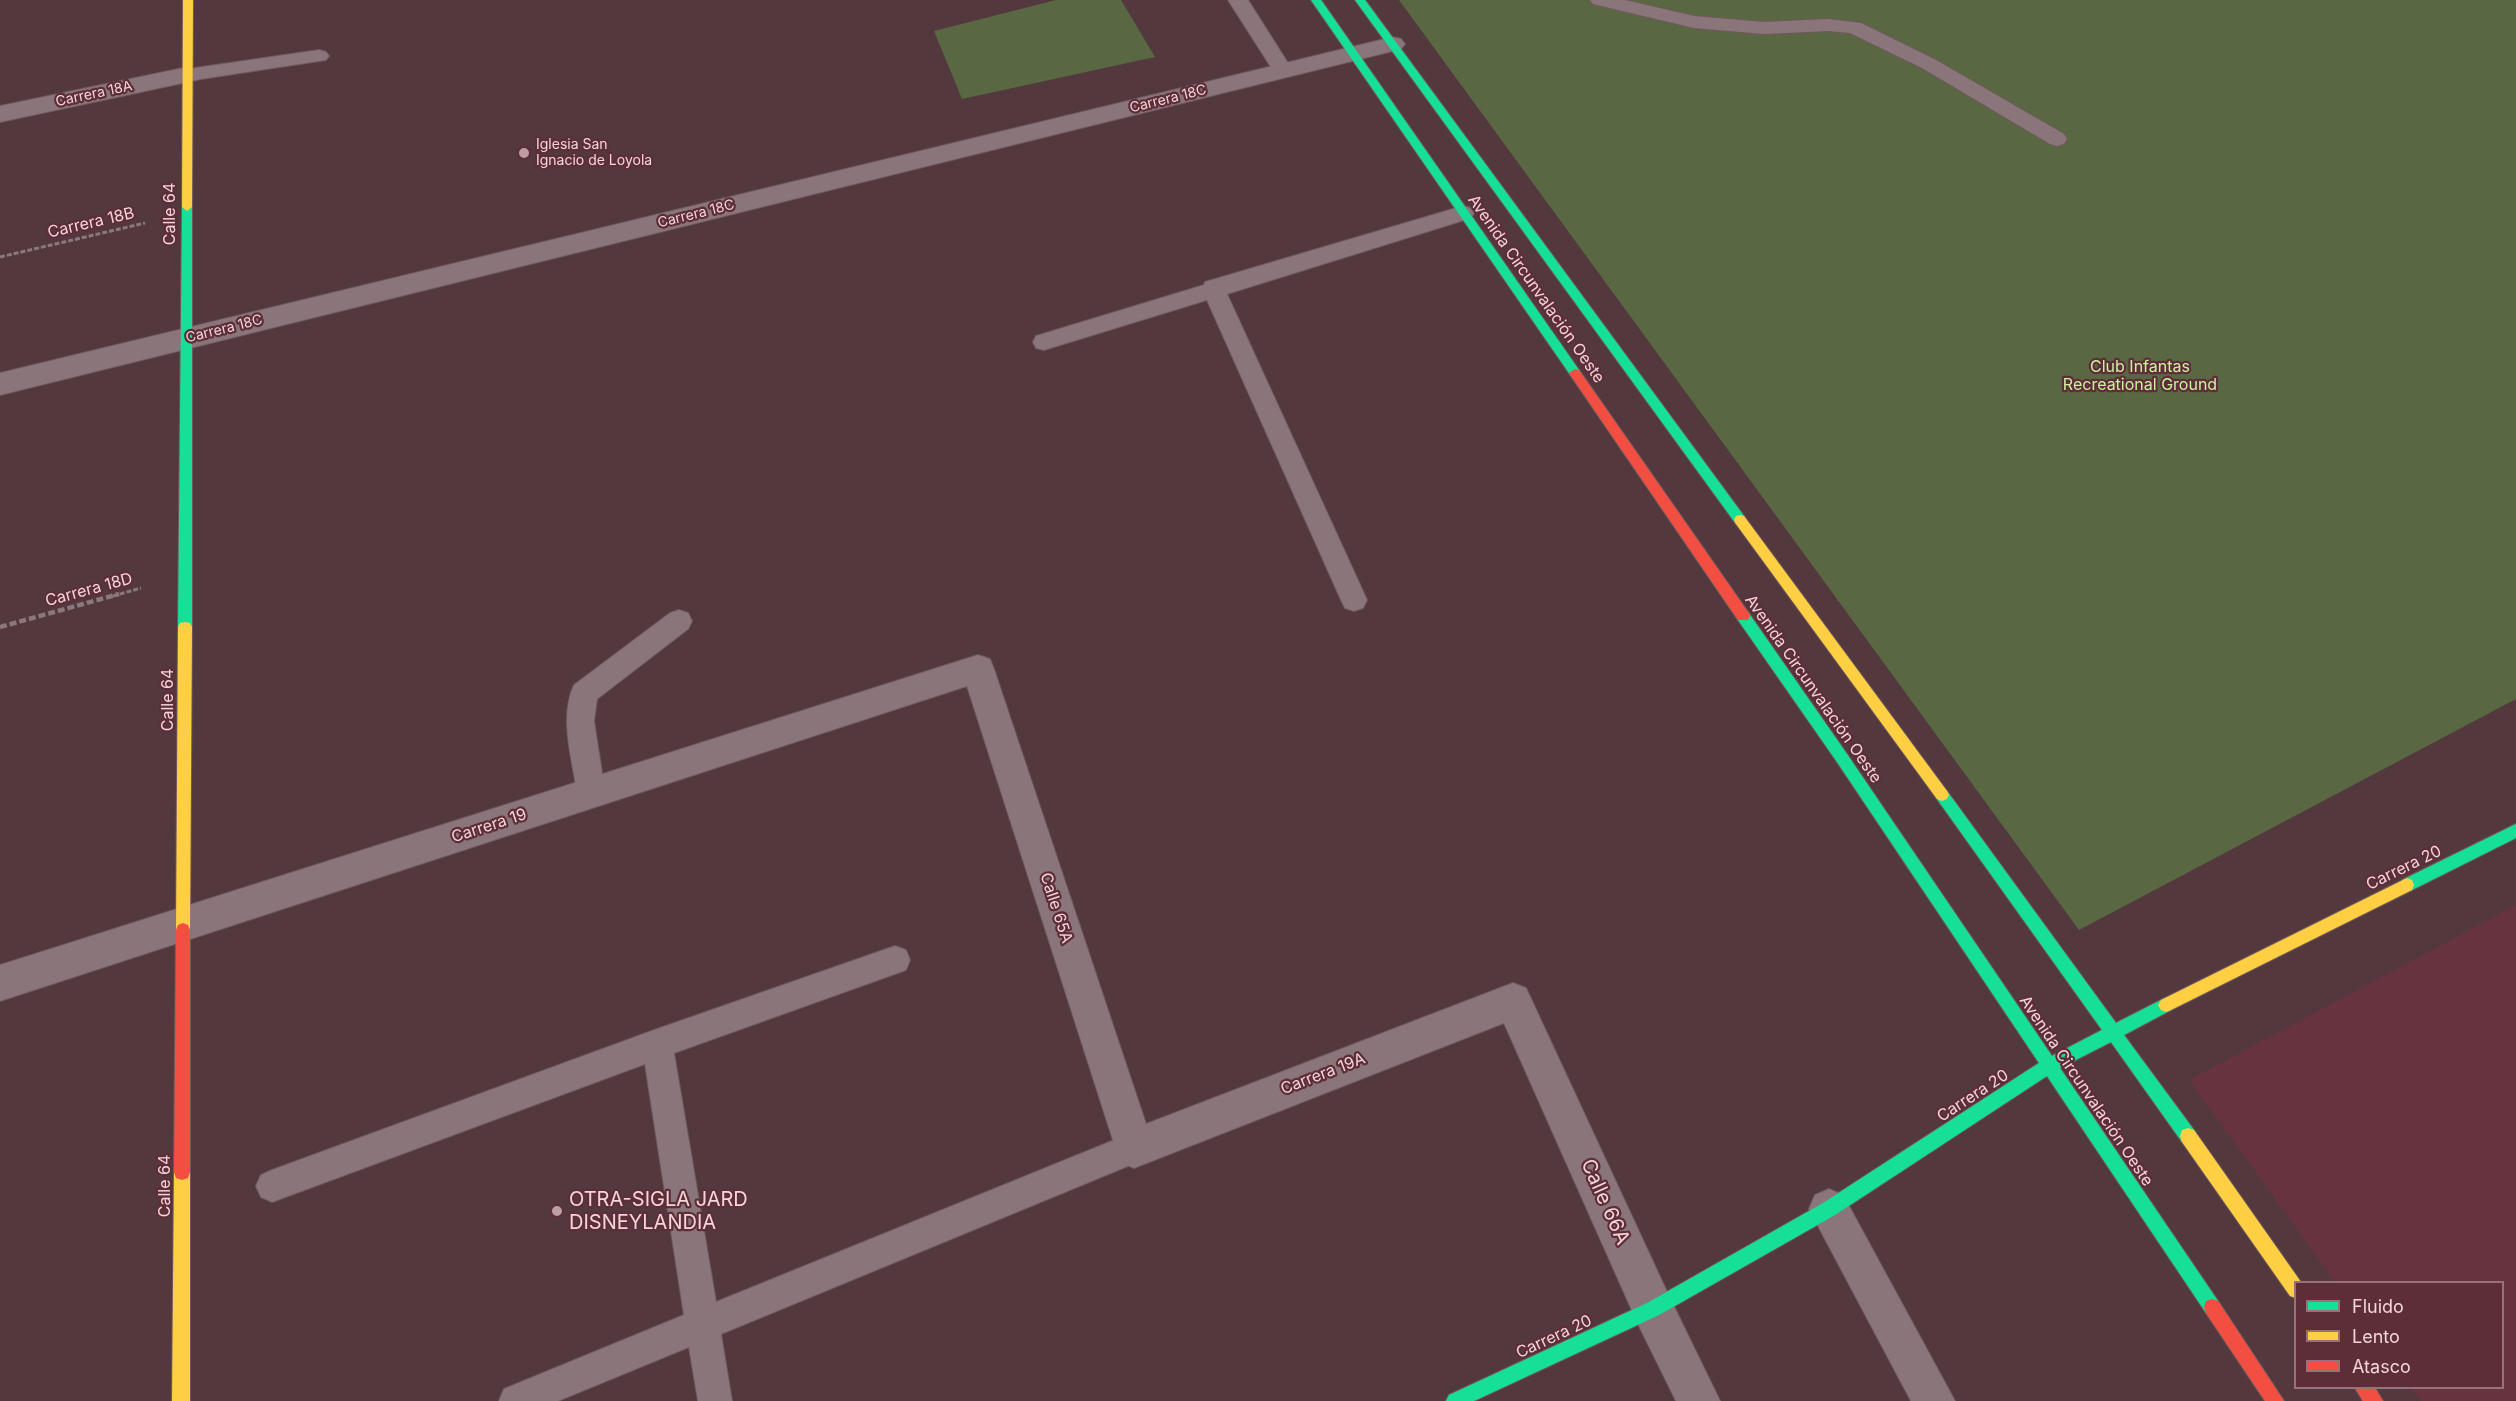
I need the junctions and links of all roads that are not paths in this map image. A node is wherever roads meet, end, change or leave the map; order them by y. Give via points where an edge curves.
1 (188, 0) edge
2 (1238, 0) edge
3 (1316, 0) edge
4 (1360, 0) edge
5 (1600, 0) edge
6 (1393, 44) junction
7 (1354, 54) junction
8 (320, 56) dead end
9 (1283, 71) junction
10 (188, 75) junction
11 (0, 114) edge
12 (2057, 139) dead end
13 (1463, 213) junction
14 (1213, 288) junction
15 (186, 338) junction
16 (1044, 342) dead end
17 (0, 384) edge
18 (1354, 600) dead end
19 (679, 621) dead end
20 (978, 669) joint
21 (591, 792) junction
22 (2516, 831) edge
23 (183, 926) junction
24 (895, 960) dead end
25 (0, 983) edge
26 (1513, 1001) joint
27 (2114, 1031) junction
28 (657, 1044) junction
29 (2049, 1066) junction
30 (1134, 1148) junction
31 (272, 1185) dead end
32 (1829, 1209) junction
33 (2294, 1289) edge
34 (1653, 1309) junction
35 (704, 1325) junction
36 (2365, 1389) edge
37 (181, 1401) edge
38 (516, 1401) edge
39 (715, 1401) edge
40 (1455, 1401) edge
41 (1699, 1401) edge
42 (1934, 1401) edge
43 (2275, 1401) edge
44 (2374, 1401) edge

1 - 10 main road, Calle 64
2 - 9 lane
3 - 7 main road, Avenida Circunvalación Oeste
4 - 6 main road, Avenida Circunvalación Oeste
5 - 12 lane via 1694,22 1764,28 1854,27 1929,64
6 - 7 street, Carrera 18C
6 - 27 main road, Avenida Circunvalación Oeste
7 - 9 street, Carrera 18C
7 - 13 main road, Avenida Circunvalación Oeste
8 - 10 lane
9 - 15 street, Carrera 18C
10 - 11 street, Carrera 18A
10 - 15 main road, Calle 64
13 - 14 lane
13 - 29 main road, Avenida Circunvalación Oeste via 1842,758
14 - 16 lane
14 - 18 lane
15 - 17 street, Carrera 18C
15 - 23 main road, Calle 64
19 - 21 lane via 584,693 580,721
20 - 21 street, Carrera 19
20 - 30 street, Calle 65A
21 - 23 street, Carrera 19
22 - 27 main road, Carrera 20
23 - 25 street, Carrera 19
23 - 37 main road, Calle 64
24 - 28 lane
26 - 30 street, Carrera 19A
26 - 34 street, Calle 66A
27 - 29 main road, Carrera 20
27 - 33 main road, Avenida Circunvalación Oeste
28 - 31 lane
28 - 35 lane
29 - 32 main road, Carrera 20
29 - 43 main road, Avenida Circunvalación Oeste
30 - 35 lane
32 - 34 main road, Carrera 20
32 - 42 street
34 - 40 main road, Carrera 20
34 - 41 street, Calle 66A
35 - 38 lane
35 - 39 lane
36 - 44 main road

